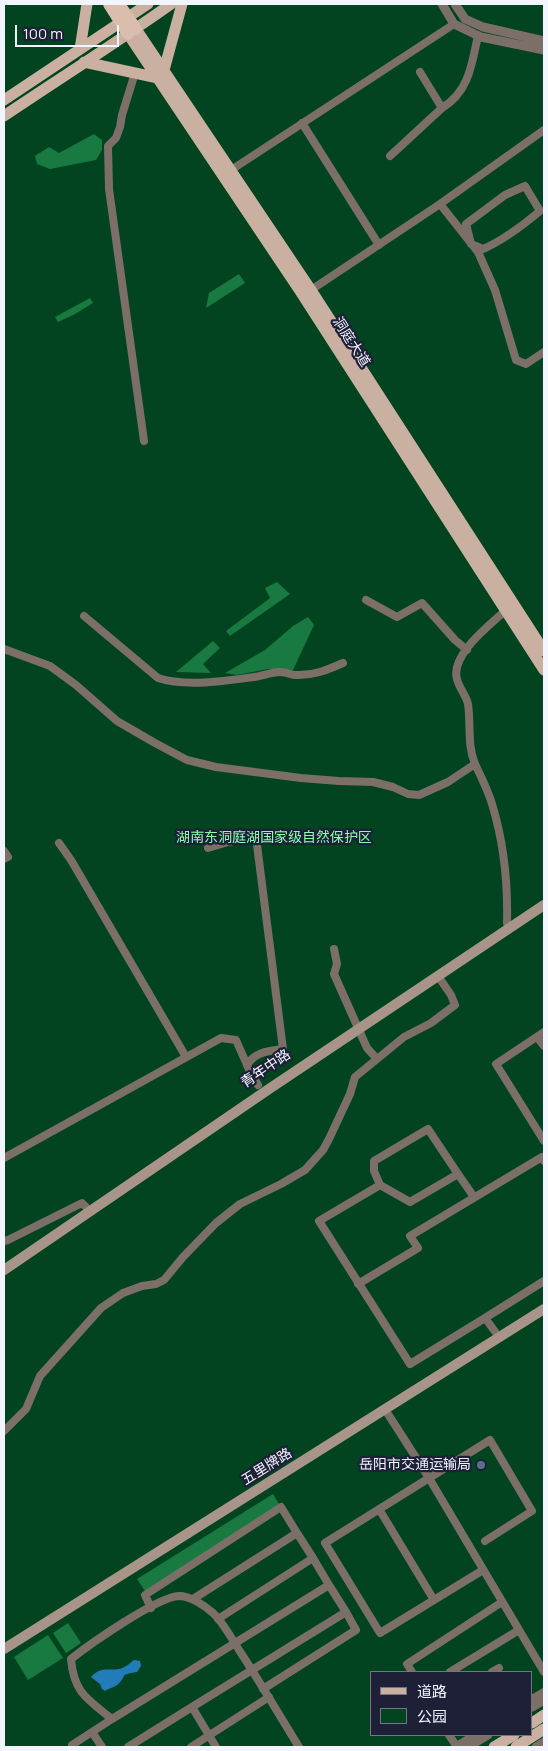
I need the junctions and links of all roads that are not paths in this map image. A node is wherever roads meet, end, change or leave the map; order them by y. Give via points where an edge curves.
1 (87, 4) edge
2 (109, 4) edge
3 (119, 4) edge
4 (148, 4) edge
5 (171, 4) edge
6 (182, 4) edge
7 (442, 4) edge
8 (455, 4) edge
9 (125, 20) junction
10 (454, 24) junction
11 (132, 31) junction
12 (478, 35) junction
13 (544, 41) edge
14 (80, 49) junction
15 (544, 50) edge
16 (84, 62) junction
17 (420, 72) dead end
18 (135, 73) junction
19 (161, 74) junction
20 (4, 100) edge
21 (442, 108) junction
22 (4, 116) edge
23 (302, 123) junction
24 (544, 130) edge
25 (390, 156) dead end
26 (227, 173) junction
27 (440, 204) junction
28 (471, 244) junction
29 (379, 245) junction
30 (311, 290) junction
31 (544, 352) edge
32 (144, 442) dead end
33 (366, 600) dead end
34 (506, 610) junction
35 (84, 616) dead end
36 (4, 648) edge
37 (467, 650) junction
38 (544, 651) edge
39 (343, 663) dead end
40 (544, 670) edge
41 (475, 764) junction
42 (59, 843) dead end
43 (208, 848) dead end
44 (4, 851) edge
45 (4, 859) edge
46 (544, 898) edge
47 (544, 905) edge
48 (507, 923) junction
49 (334, 949) dead end
50 (438, 976) junction
51 (358, 1027) junction
52 (541, 1034) edge
53 (544, 1046) edge
54 (186, 1057) junction
55 (377, 1059) junction
56 (247, 1065) junction
57 (258, 1085) dead end
58 (544, 1141) edge
59 (4, 1158) edge
60 (544, 1161) edge
61 (458, 1174) junction
62 (380, 1185) junction
63 (474, 1198) junction
64 (86, 1206) junction
65 (4, 1241) edge
66 (4, 1262) edge
67 (4, 1270) edge
68 (544, 1281) edge
69 (358, 1284) junction
70 (544, 1308) edge
71 (544, 1316) edge
72 (485, 1318) junction
73 (499, 1337) junction
74 (388, 1414) junction
75 (4, 1432) edge
76 (429, 1478) junction
77 (379, 1509) junction
78 (297, 1533) junction
79 (485, 1541) dead end
80 (313, 1558) junction
81 (483, 1570) junction
82 (330, 1585) junction
83 (193, 1599) junction
84 (434, 1600) junction
85 (502, 1602) junction
86 (151, 1608) junction
87 (346, 1612) junction
88 (218, 1620) junction
89 (519, 1630) junction
90 (235, 1644) junction
91 (4, 1649) edge
92 (4, 1655) edge
93 (252, 1670) junction
94 (411, 1671) edge
95 (452, 1671) edge
96 (544, 1672) edge
97 (263, 1689) junction
98 (544, 1692) edge
99 (269, 1698) junction
100 (533, 1698) edge
101 (544, 1700) edge
102 (533, 1706) edge
103 (192, 1707) junction
104 (544, 1715) edge
105 (112, 1719) junction
106 (533, 1722) edge
107 (544, 1730) edge
108 (92, 1732) junction
109 (209, 1736) junction
110 (450, 1736) edge
111 (473, 1736) edge
112 (486, 1736) edge
113 (512, 1736) edge
114 (544, 1742) edge
115 (72, 1745) dead end
116 (102, 1747) edge
117 (128, 1747) edge
118 (191, 1747) edge
119 (216, 1747) edge
120 (299, 1747) edge
121 (456, 1747) edge
122 (468, 1747) edge
123 (494, 1747) edge
124 (516, 1747) edge
125 (536, 1747) edge

1 - 14 main road
2 - 9 highway
3 - 9 highway
4 - 9 main road
5 - 11 main road
6 - 19 main road
7 - 10 street
8 - 13 street via 465,19 483,27
9 - 11 highway
9 - 14 main road
10 - 12 street
10 - 23 street
11 - 16 main road
11 - 19 main road, 洞庭大道
12 - 15 street
12 - 21 street via 464,88
14 - 20 main road
16 - 18 main road
16 - 22 main road
17 - 21 street
18 - 19 main road
18 - 32 street via 116,138 108,146 108,162
19 - 26 main road, 洞庭大道
21 - 25 street
23 - 26 street
23 - 29 street
24 - 27 street
26 - 30 main road, 洞庭大道
26 - 34 main road, 洞庭大道
27 - 28 street
27 - 29 street
28 - 28 street via 483,249 494,244 540,211 525,186 505,195 466,224
28 - 31 street via 478,252 495,290 516,360 526,364
29 - 30 street
30 - 38 main road, 洞庭大道
33 - 37 street via 398,617 422,603
34 - 37 street
34 - 40 main road, 洞庭大道
35 - 39 street via 158,678 165,680 220,681 280,672 313,675
36 - 41 street via 50,666 116,721 187,760 301,778 373,782 419,795 448,782
37 - 41 street via 456,668 457,680 468,702 471,753
41 - 48 street via 492,802 503,846 508,889
42 - 54 street
43 - 56 street via 256,837 283,1048 259,1053
44 - 45 street via 8,857
46 - 48 main road, 青年中路
47 - 50 main road
48 - 51 main road, 青年中路
49 - 51 street via 337,964 334,974
50 - 51 main road
50 - 55 street via 454,1005 431,1023 404,1037
51 - 55 street via 367,1048
51 - 64 main road, 青年中路
51 - 67 main road
52 - 53 street
52 - 58 street via 496,1064
54 - 56 street via 221,1038 236,1040
54 - 59 street
55 - 75 street via 355,1078 329,1139 305,1170 240,1204 182,1257 164,1280 123,1293 101,1308 40,1376 26,1409
56 - 57 street
60 - 63 street via 542,1156
61 - 62 street via 410,1202
61 - 62 street via 428,1129 374,1161
61 - 63 street
62 - 69 street via 318,1221
63 - 69 street via 410,1236 418,1248
64 - 65 street via 82,1204
64 - 66 main road, 青年中路
68 - 72 street
69 - 72 street via 410,1364
70 - 73 main road, 五里牌路
71 - 74 main road, 五里牌路
72 - 73 street
73 - 91 main road, 五里牌路
74 - 76 street
74 - 92 main road, 五里牌路
76 - 77 street
76 - 79 street via 490,1440 532,1511
76 - 81 street
77 - 84 street
77 - 84 street via 325,1543 380,1633
78 - 80 street
78 - 83 street
78 - 86 street via 281,1507 145,1595
80 - 82 street
80 - 88 street
81 - 84 street
81 - 85 street
82 - 87 street
82 - 90 street
83 - 86 street via 178,1596
83 - 88 street
85 - 89 street
85 - 94 street via 407,1664
86 - 105 street via 71,1659 72,1674 80,1692
87 - 93 street
87 - 97 street via 356,1630
88 - 90 street
89 - 95 street
89 - 96 street
90 - 93 street
90 - 105 street
93 - 97 street
93 - 103 street
97 - 99 street
98 - 100 street
99 - 109 street
99 - 120 street
101 - 102 street
103 - 109 street
103 - 117 street
104 - 106 main road
105 - 108 street
107 - 124 main road
108 - 115 street
108 - 116 street
109 - 118 street
109 - 119 street
110 - 121 street
111 - 121 street
112 - 122 street
113 - 123 main road
114 - 125 street

